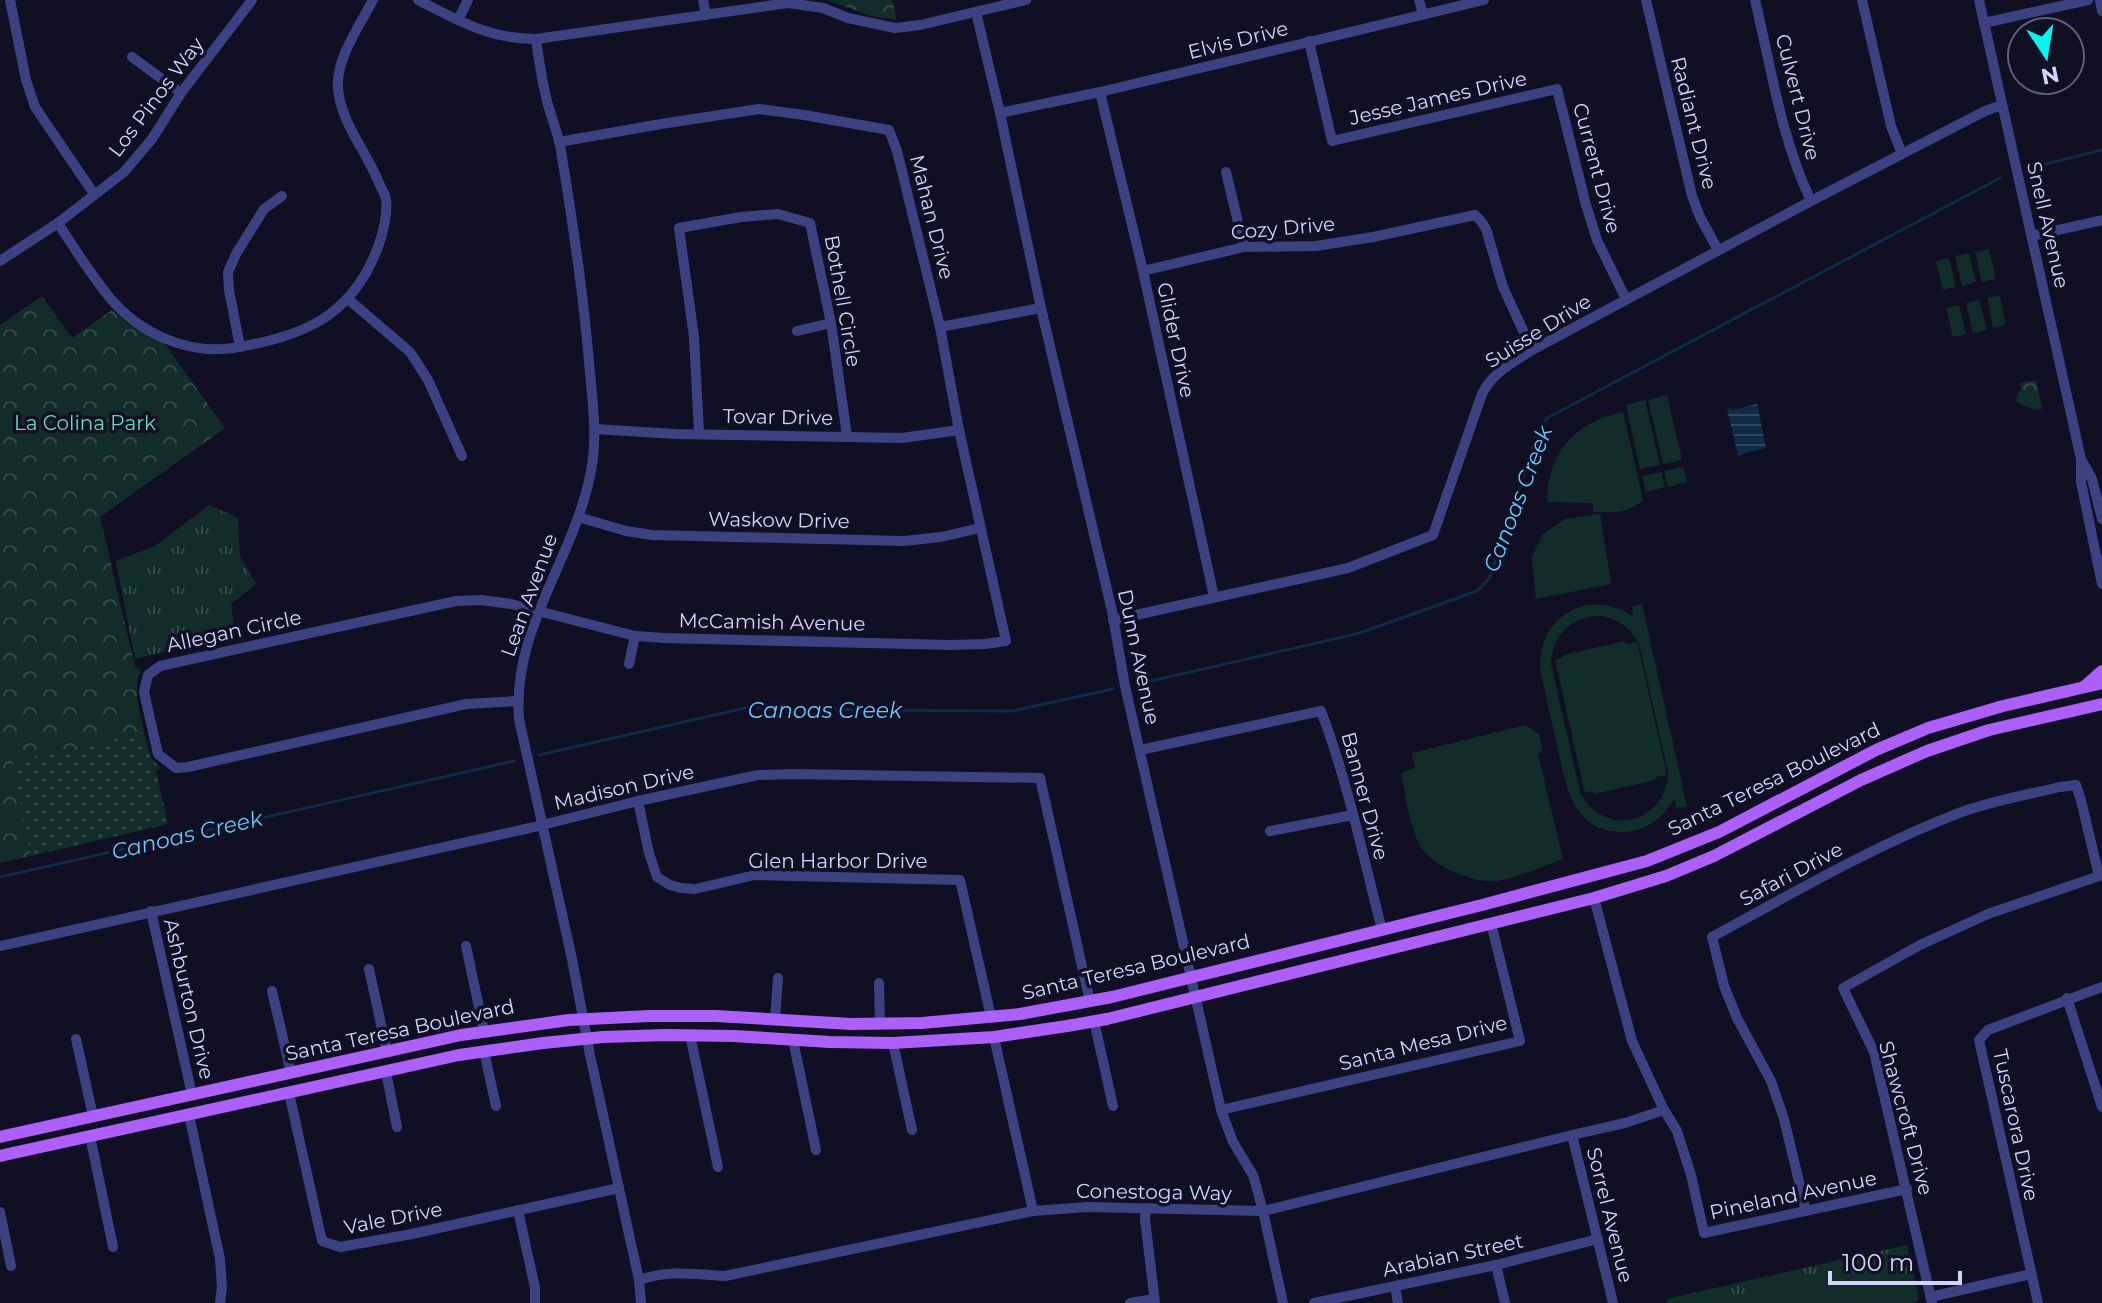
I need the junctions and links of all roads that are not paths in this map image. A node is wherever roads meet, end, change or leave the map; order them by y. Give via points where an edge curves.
1 (10, 0) edge
2 (252, 0) edge
3 (373, 0) edge
4 (418, 0) edge
5 (468, 0) edge
6 (703, 0) edge
7 (1026, 0) edge
8 (1419, 0) edge
9 (1484, 0) edge
10 (1646, 0) edge
11 (1755, 0) edge
12 (1862, 0) edge
13 (1979, 0) edge
14 (2088, 0) edge
15 (2100, 0) edge
16 (2102, 11) edge
17 (976, 12) junction
18 (1423, 14) junction
19 (706, 15) junction
20 (458, 20) junction
21 (1984, 23) junction
22 (536, 39) junction
23 (1309, 41) junction
24 (132, 57) dead end
25 (1557, 89) joint
26 (1100, 92) junction
27 (181, 93) junction
28 (2002, 105) junction
29 (1000, 113) junction
30 (559, 142) junction
31 (1902, 154) junction
32 (1226, 172) dead end
33 (94, 194) junction
34 (282, 196) dead end
35 (1811, 201) junction
36 (2102, 220) edge
37 (58, 223) junction
38 (2032, 236) junction
39 (1244, 247) junction
40 (1718, 250) junction
41 (0, 261) edge
42 (1143, 271) junction
43 (348, 299) junction
44 (1626, 299) junction
45 (1041, 308) junction
46 (831, 323) junction
47 (940, 327) junction
48 (797, 331) dead end
49 (240, 347) junction
50 (1532, 350) junction
51 (595, 429) junction
52 (959, 430) junction
53 (699, 433) junction
54 (847, 436) junction
55 (462, 456) dead end
56 (2081, 459) junction
57 (578, 517) junction
58 (2102, 519) edge
59 (980, 528) junction
60 (2102, 584) edge
61 (1214, 597) junction
62 (539, 612) junction
63 (1113, 620) junction
64 (635, 636) junction
65 (1006, 641) joint
66 (629, 664) dead end
67 (2102, 671) edge
68 (2102, 683) edge
69 (2083, 688) junction
70 (518, 701) junction
71 (2098, 707) edge
72 (1140, 750) junction
73 (638, 801) junction
74 (1353, 815) junction
75 (542, 825) junction
76 (1270, 831) dead end
77 (2101, 875) edge
78 (1594, 898) junction
79 (151, 911) junction
80 (1491, 923) junction
81 (1382, 930) junction
82 (0, 946) edge
83 (466, 946) dead end
84 (369, 969) dead end
85 (778, 978) dead end
86 (1191, 978) junction
87 (879, 983) dead end
88 (2102, 987) edge
89 (272, 991) dead end
90 (1196, 997) junction
91 (2067, 998) junction
92 (1090, 1002) junction
93 (991, 1017) junction
94 (583, 1019) junction
95 (775, 1019) junction
96 (1094, 1021) junction
97 (880, 1024) junction
98 (484, 1031) junction
99 (690, 1035) junction
100 (994, 1037) junction
101 (586, 1038) junction
102 (76, 1039) dead end
103 (793, 1040) junction
104 (893, 1043) junction
105 (484, 1051) junction
106 (387, 1052) junction
107 (386, 1072) junction
108 (291, 1073) junction
109 (289, 1093) junction
110 (192, 1095) junction
111 (496, 1106) dead end
112 (1113, 1106) dead end
113 (2102, 1107) edge
114 (1221, 1110) junction
115 (1664, 1110) junction
116 (189, 1115) junction
117 (93, 1116) junction
118 (397, 1127) dead end
119 (912, 1130) dead end
120 (1572, 1135) junction
121 (90, 1136) junction
122 (0, 1137) edge
123 (816, 1150) dead end
124 (0, 1156) edge
125 (718, 1167) dead end
126 (619, 1188) junction
127 (1907, 1189) junction
128 (1146, 1209) junction
129 (518, 1210) junction
130 (1033, 1211) junction
131 (1263, 1211) junction
132 (1806, 1211) junction
133 (0, 1212) edge
134 (1598, 1239) junction
135 (113, 1247) dead end
136 (1496, 1265) junction
137 (11, 1266) dead end
138 (2031, 1274) junction
139 (639, 1280) junction
140 (1395, 1286) junction
141 (1931, 1300) edge
142 (1154, 1301) edge
143 (220, 1303) edge
144 (535, 1303) edge
145 (641, 1303) edge
146 (1130, 1303) edge
147 (1283, 1303) edge
148 (1314, 1303) edge
149 (1398, 1303) edge
150 (1505, 1303) edge
151 (1613, 1303) edge
152 (2038, 1303) edge

1 - 33 street via 35,107
2 - 27 street, Los Pinos Way
3 - 43 street via 340,67 338,89 342,110 386,200 385,218 371,266
4 - 20 street
5 - 20 street
6 - 19 street
7 - 17 street
8 - 18 street
9 - 18 street, Elvis Drive
10 - 40 street, Radiant Drive via 1692,196
11 - 35 street, Culvert Drive via 1790,148
12 - 31 street
13 - 21 street, Snell Avenue
14 - 21 street
15 - 16 street
17 - 19 street via 895,28 788,3
17 - 29 street, Dunn Avenue
18 - 23 street, Elvis Drive
19 - 22 street
20 - 22 street via 490,34
21 - 28 street, Snell Avenue
22 - 30 street, Lean Avenue
23 - 25 street, Jesse James Drive via 1332,141
23 - 26 street, Elvis Drive
24 - 27 street
25 - 44 street, Current Drive via 1597,240
26 - 29 street, Elvis Drive
26 - 42 street, Glider Drive
27 - 33 street, Los Pinos Way via 124,172
28 - 31 street, Suisse Drive
28 - 38 street, Snell Avenue
29 - 45 street, Dunn Avenue
30 - 47 street, Mahan Drive via 759,109 889,130
30 - 51 street, Lean Avenue
31 - 35 street, Suisse Drive
32 - 39 street
33 - 37 street, Los Pinos Way
34 - 49 street via 264,209 228,272
35 - 40 street, Suisse Drive
36 - 38 street
37 - 41 street, Los Pinos Way
37 - 49 street via 110,298 150,331 194,349
38 - 56 street, Snell Avenue
39 - 42 street, Cozy Drive
39 - 50 street, Cozy Drive via 1316,246 1475,215 1486,229 1503,287
40 - 44 street, Suisse Drive
42 - 61 street, Glider Drive
43 - 49 street via 294,335
43 - 55 street via 410,352
44 - 50 street, Suisse Drive
45 - 47 street
45 - 63 street, Dunn Avenue
46 - 48 street
46 - 53 street, Bothell Circle via 810,223 778,214 679,228 694,337
46 - 54 street, Bothell Circle
47 - 52 street, Mahan Drive
50 - 61 street, Suisse Drive via 1497,373 1482,394 1433,535 1348,568
51 - 53 street, Tovar Drive
51 - 57 street, Lean Avenue via 591,472
52 - 54 street, Tovar Drive via 902,438
52 - 59 street, Mahan Drive
53 - 54 street, Tovar Drive
56 - 58 street, Snell Avenue
56 - 60 street, Snell Avenue
57 - 59 street, Waskow Drive via 652,535 904,541
57 - 62 street, Lean Avenue
59 - 65 street, Mahan Drive
61 - 63 street, Suisse Drive
62 - 64 street, McCamish Avenue
62 - 70 street, Lean Avenue via 526,645
62 - 70 street, Allegan Circle via 481,600 444,603 160,666 148,675 144,692 158,754 176,768 466,704
63 - 72 street, Dunn Avenue
64 - 65 street, McCamish Avenue via 951,645
64 - 66 street
67 - 69 main road
68 - 69 main road, Santa Teresa Boulevard
69 - 81 main road, Santa Teresa Boulevard via 1969,715 1898,740 1719,832 1647,861
70 - 75 street, Lean Avenue
71 - 78 main road, Santa Teresa Boulevard via 1989,730 1927,751 1714,856
72 - 74 street, Banner Drive via 1321,711
72 - 86 street, Dunn Avenue
73 - 75 street, Madison Drive
73 - 92 street, Madison Drive via 758,775 1040,778
73 - 93 street, Glen Harbor Drive via 657,877 681,888 755,875 960,880
74 - 76 street
74 - 81 street, Banner Drive
75 - 79 street, Madison Drive
75 - 94 street, Lean Avenue
77 - 127 street, Shawcroft Drive via 1988,914 1843,988 1874,1052
77 - 132 street, Safari Drive via 2076,785 2060,787 1962,812 1913,833 1712,937 1737,1018 1771,1081
78 - 80 main road, Santa Teresa Boulevard
78 - 115 street, Pineland Avenue via 1628,1029
79 - 82 street, Madison Drive
79 - 110 street, Ashburton Drive
80 - 90 main road, Santa Teresa Boulevard
80 - 114 street, Santa Mesa Drive via 1520,1041
81 - 86 main road, Santa Teresa Boulevard
83 - 98 street
84 - 106 street
85 - 95 street
86 - 90 street, Dunn Avenue
86 - 92 main road, Santa Teresa Boulevard
87 - 97 street
88 - 91 street, Tuscarora Drive
89 - 108 street
90 - 96 main road, Santa Teresa Boulevard
90 - 114 street, Dunn Avenue
91 - 113 street
91 - 138 street, Tuscarora Drive via 1988,1030 1979,1040
92 - 93 main road, Santa Teresa Boulevard
93 - 97 main road, Santa Teresa Boulevard
94 - 95 main road, Santa Teresa Boulevard
94 - 98 main road, Santa Teresa Boulevard
94 - 101 street, Lean Avenue
95 - 97 main road, Santa Teresa Boulevard
96 - 100 main road, Santa Teresa Boulevard
96 - 112 street
98 - 106 main road, Santa Teresa Boulevard
99 - 101 main road, Santa Teresa Boulevard
99 - 103 main road, Santa Teresa Boulevard
99 - 125 street
100 - 104 main road, Santa Teresa Boulevard
100 - 130 street
101 - 105 main road, Santa Teresa Boulevard
101 - 126 street, Lean Avenue
102 - 117 street
103 - 104 main road, Santa Teresa Boulevard
103 - 123 street
104 - 119 street
105 - 107 main road, Santa Teresa Boulevard
105 - 111 street
106 - 108 main road, Santa Teresa Boulevard
107 - 109 main road, Santa Teresa Boulevard
107 - 118 street
108 - 110 main road, Santa Teresa Boulevard
109 - 116 main road, Santa Teresa Boulevard
109 - 129 street, Vale Drive via 322,1241 340,1247
110 - 117 main road, Santa Teresa Boulevard
114 - 131 street, Dunn Avenue via 1253,1175
115 - 120 street, Conestoga Way
115 - 132 street, Pineland Avenue via 1677,1131 1704,1233
116 - 121 main road, Santa Teresa Boulevard
116 - 143 street via 220,1259
117 - 122 main road, Santa Teresa Boulevard
120 - 131 street, Conestoga Way
120 - 134 street, Sorrel Avenue
121 - 124 main road, Santa Teresa Boulevard
121 - 135 street
126 - 129 street, Vale Drive
126 - 139 street, Lean Avenue
127 - 132 street, Pineland Avenue
127 - 141 street, Shawcroft Drive
128 - 130 street, Conestoga Way
128 - 131 street, Conestoga Way
128 - 142 street
129 - 144 street
130 - 139 street, Conestoga Way via 725,1276 675,1273
131 - 147 street, Dunn Avenue
133 - 137 street
134 - 136 street, Arabian Street
134 - 151 street, Sorrel Avenue
136 - 140 street, Arabian Street
136 - 150 street
138 - 141 street
138 - 152 street, Tuscarora Drive
139 - 145 street, Lean Avenue
140 - 148 street, Arabian Street
140 - 149 street
142 - 146 street

